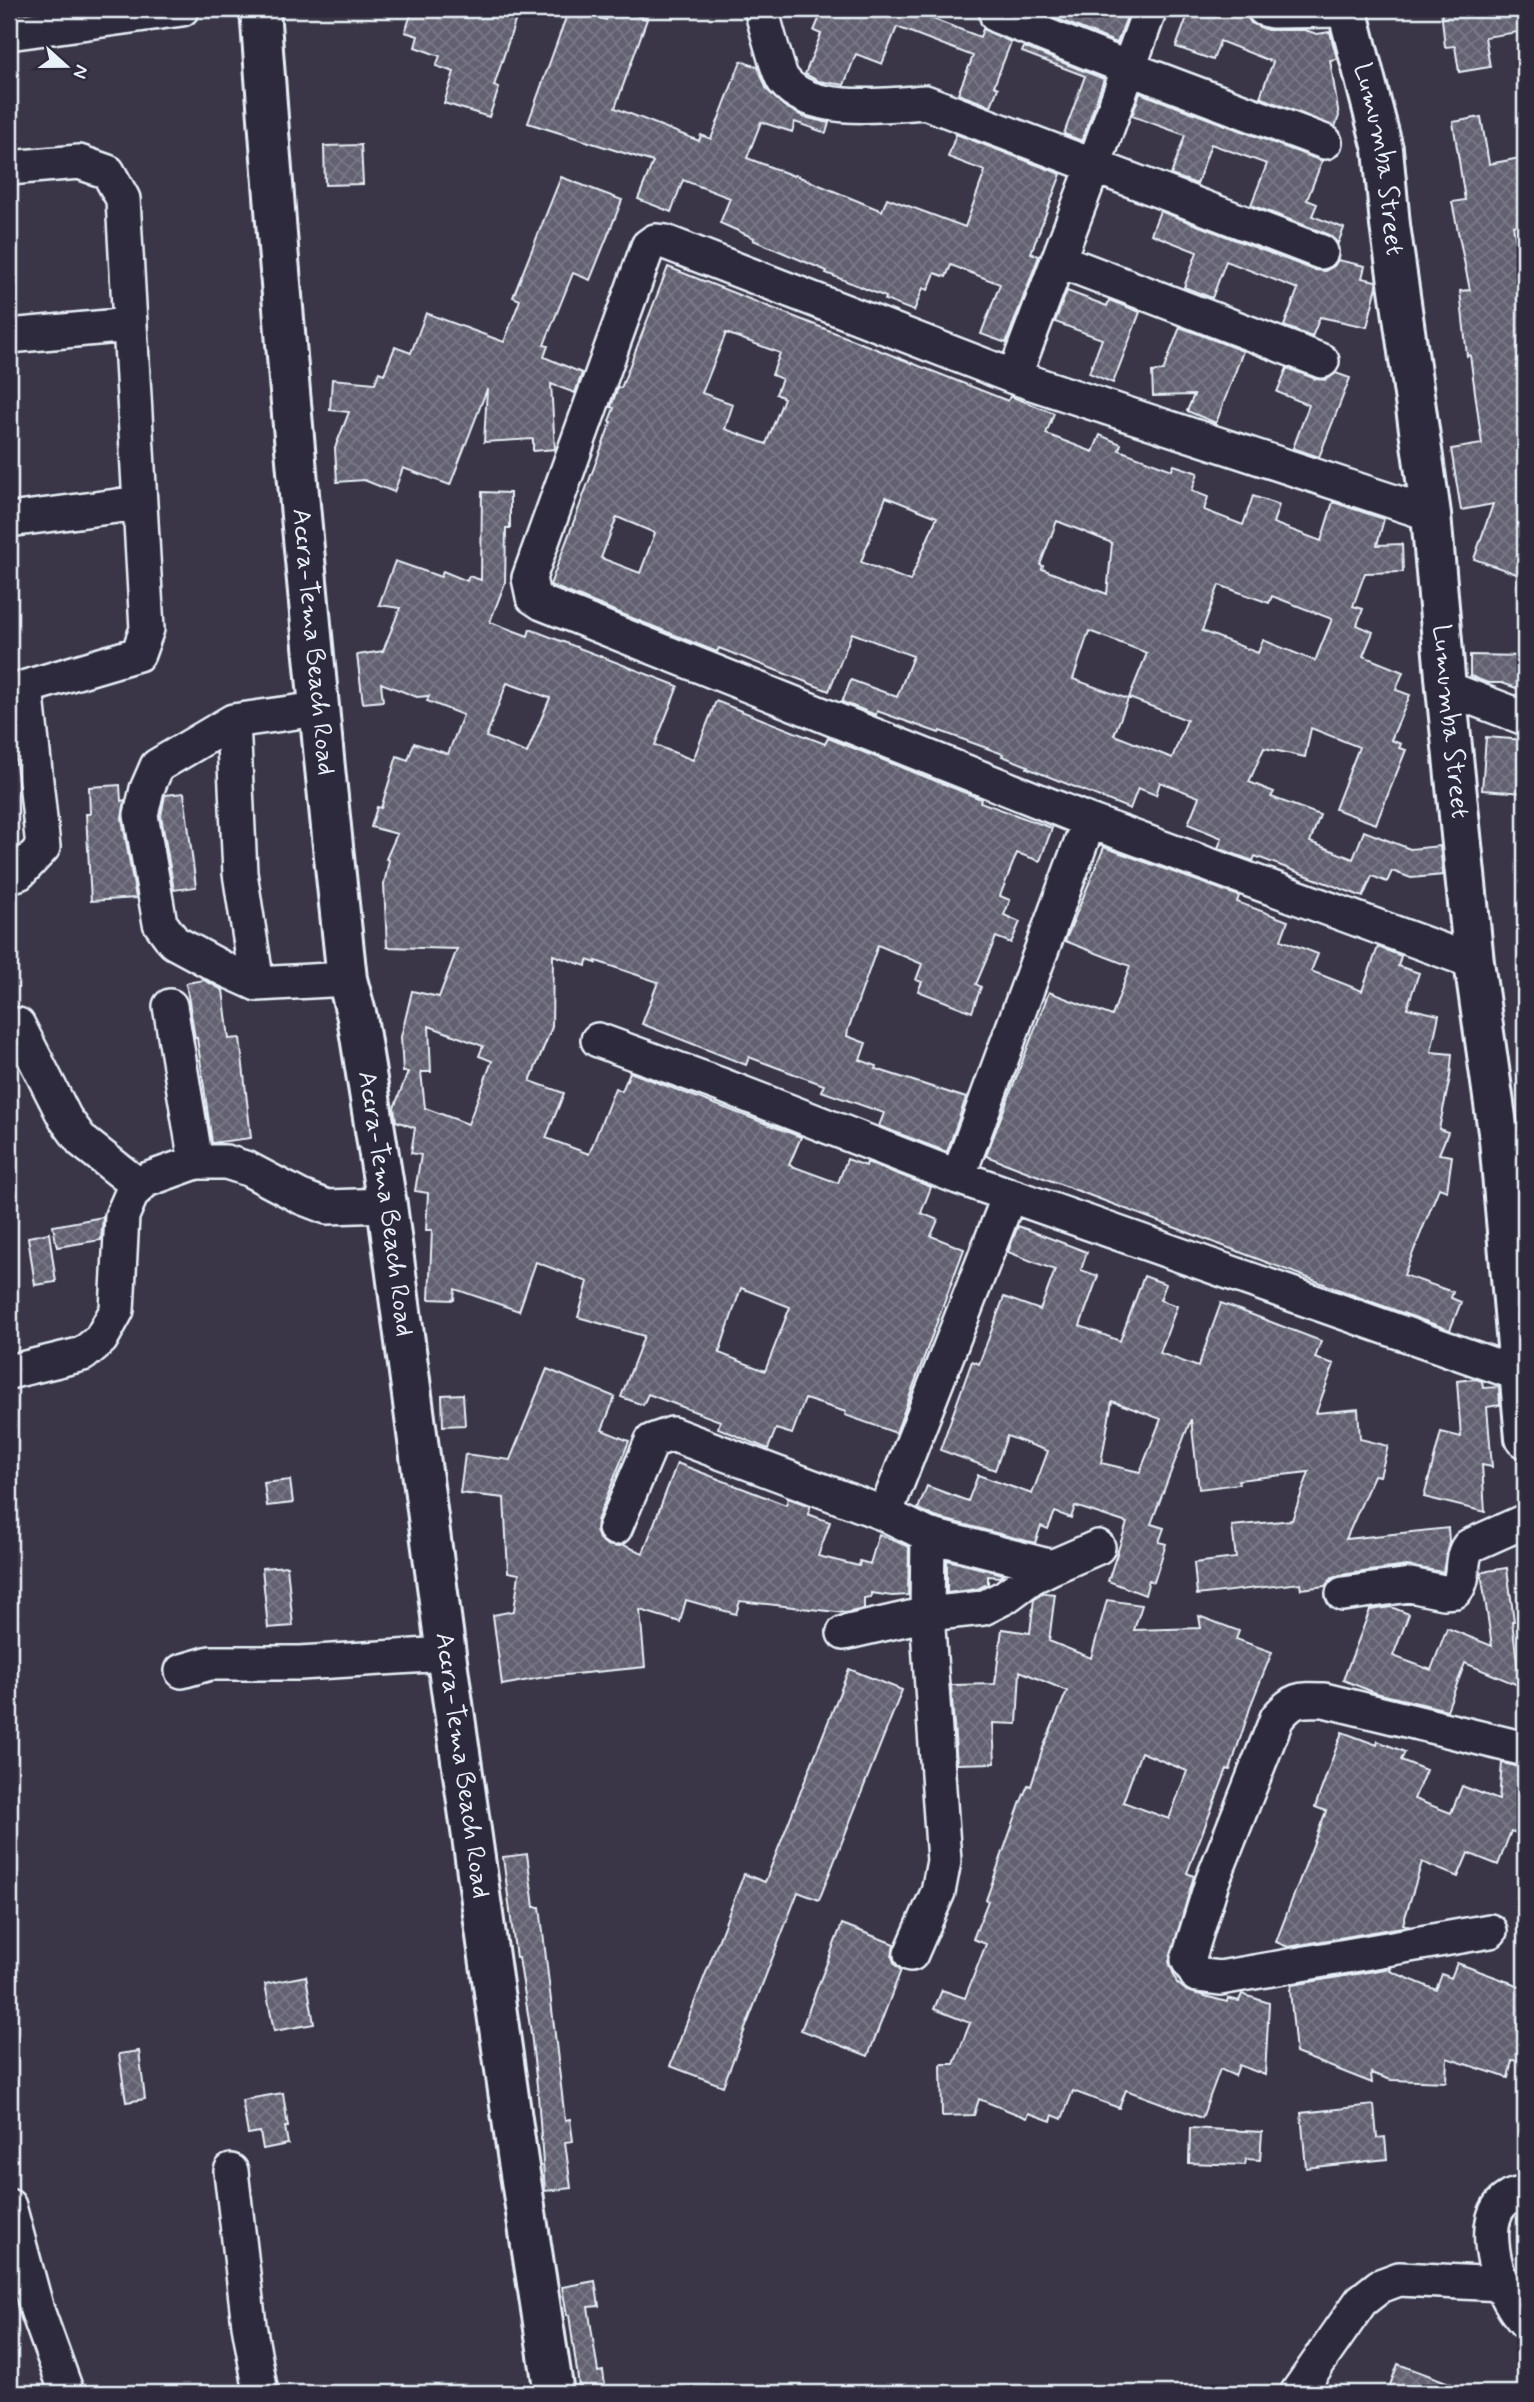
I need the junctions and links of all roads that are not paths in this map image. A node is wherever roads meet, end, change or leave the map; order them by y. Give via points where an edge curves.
1 (181, 9) edge
2 (260, 9) edge
3 (761, 9) edge
4 (1150, 9) edge
5 (1264, 9) edge
6 (1348, 9) edge
7 (997, 16) dead end
8 (9, 33) edge
9 (1128, 68) junction
10 (1325, 142) dead end
11 (1094, 165) junction
12 (9, 168) edge
13 (1321, 252) dead end
14 (1058, 260) junction
15 (130, 325) junction
16 (9, 336) edge
17 (1322, 361) dead end
18 (1014, 377) junction
19 (140, 503) junction
20 (1431, 514) junction
21 (9, 520) edge
22 (17, 688) edge
23 (1446, 688) junction
24 (318, 709) junction
25 (1525, 718) edge
26 (233, 721) junction
27 (1089, 821) junction
28 (9, 876) edge
29 (1474, 962) junction
30 (348, 979) junction
31 (257, 984) junction
32 (170, 1006) dead end
33 (18, 1025) dead end
34 (598, 1040) dead end
35 (1512, 1141) edge
36 (196, 1162) junction
37 (958, 1177) junction
38 (139, 1186) junction
39 (1009, 1196) junction
40 (387, 1205) junction
41 (9, 1372) edge
42 (1520, 1374) junction
43 (1525, 1434) edge
44 (885, 1514) junction
45 (1525, 1521) edge
46 (615, 1528) dead end
47 (928, 1535) junction
48 (1098, 1547) dead end
49 (1052, 1567) junction
50 (1343, 1594) dead end
51 (927, 1614) junction
52 (844, 1633) dead end
53 (446, 1654) junction
54 (182, 1671) dead end
55 (1525, 1749) edge
56 (1490, 1931) dead end
57 (911, 1954) dead end
58 (231, 2171) dead end
59 (1525, 2194) edge
60 (9, 2206) edge
61 (1503, 2284) junction
62 (1525, 2322) edge
63 (67, 2393) edge
64 (261, 2393) edge
65 (554, 2393) edge
66 (1297, 2393) edge

1 - 8 street
2 - 24 main road, Accra-Tema Beach Road
3 - 11 street via 784,81 810,100 860,106 925,102
4 - 9 street
5 - 6 street
6 - 20 main road, Lumumba Street via 1383,149
7 - 9 street
9 - 10 street
9 - 11 street
11 - 13 street
11 - 14 street
12 - 15 street via 79,162 108,172 123,200
14 - 17 street
14 - 18 street
15 - 16 street
15 - 19 street
18 - 20 street
18 - 27 street via 655,241 648,246 529,578 530,588 542,603
19 - 21 street
19 - 22 street via 147,629 138,654
20 - 23 main road, Lumumba Street
22 - 28 street via 43,847 19,873
23 - 25 street
23 - 29 main road, Lumumba Street
24 - 26 street
24 - 30 main road, Accra-Tema Beach Road
26 - 31 street via 240,873
26 - 31 street via 157,766 141,815 160,923 174,942
27 - 29 street
27 - 37 street
29 - 35 main road, Lumumba Street
30 - 31 street
30 - 40 main road, Accra-Tema Beach Road
32 - 36 street
33 - 38 street via 65,1118 82,1141
34 - 37 street
35 - 42 main road, Lumumba Street
36 - 38 street
36 - 40 street via 226,1162 248,1169 327,1207
37 - 39 street
38 - 41 street via 122,1216 117,1310 101,1339 83,1354
39 - 42 street
39 - 44 street
40 - 53 main road, Accra-Tema Beach Road
42 - 43 main road, Lumumba Street
44 - 46 street via 672,1434 652,1441
44 - 47 street
45 - 50 street via 1469,1546 1464,1553 1462,1582 1455,1591 1410,1585
47 - 49 street
47 - 51 street
48 - 49 street
49 - 51 street via 983,1608
51 - 52 street
51 - 57 street via 944,1861 938,1892
53 - 54 street via 210,1663
53 - 65 main road, Accra-Tema Beach Road
55 - 56 street via 1324,1700 1290,1702 1277,1718 1212,1882 1188,1960 1197,1975 1220,1978
58 - 64 street
59 - 61 street via 1510,2197 1498,2207 1491,2226 1493,2260
60 - 63 street via 37,2310
61 - 62 street
61 - 66 street via 1399,2279 1380,2286 1361,2301

